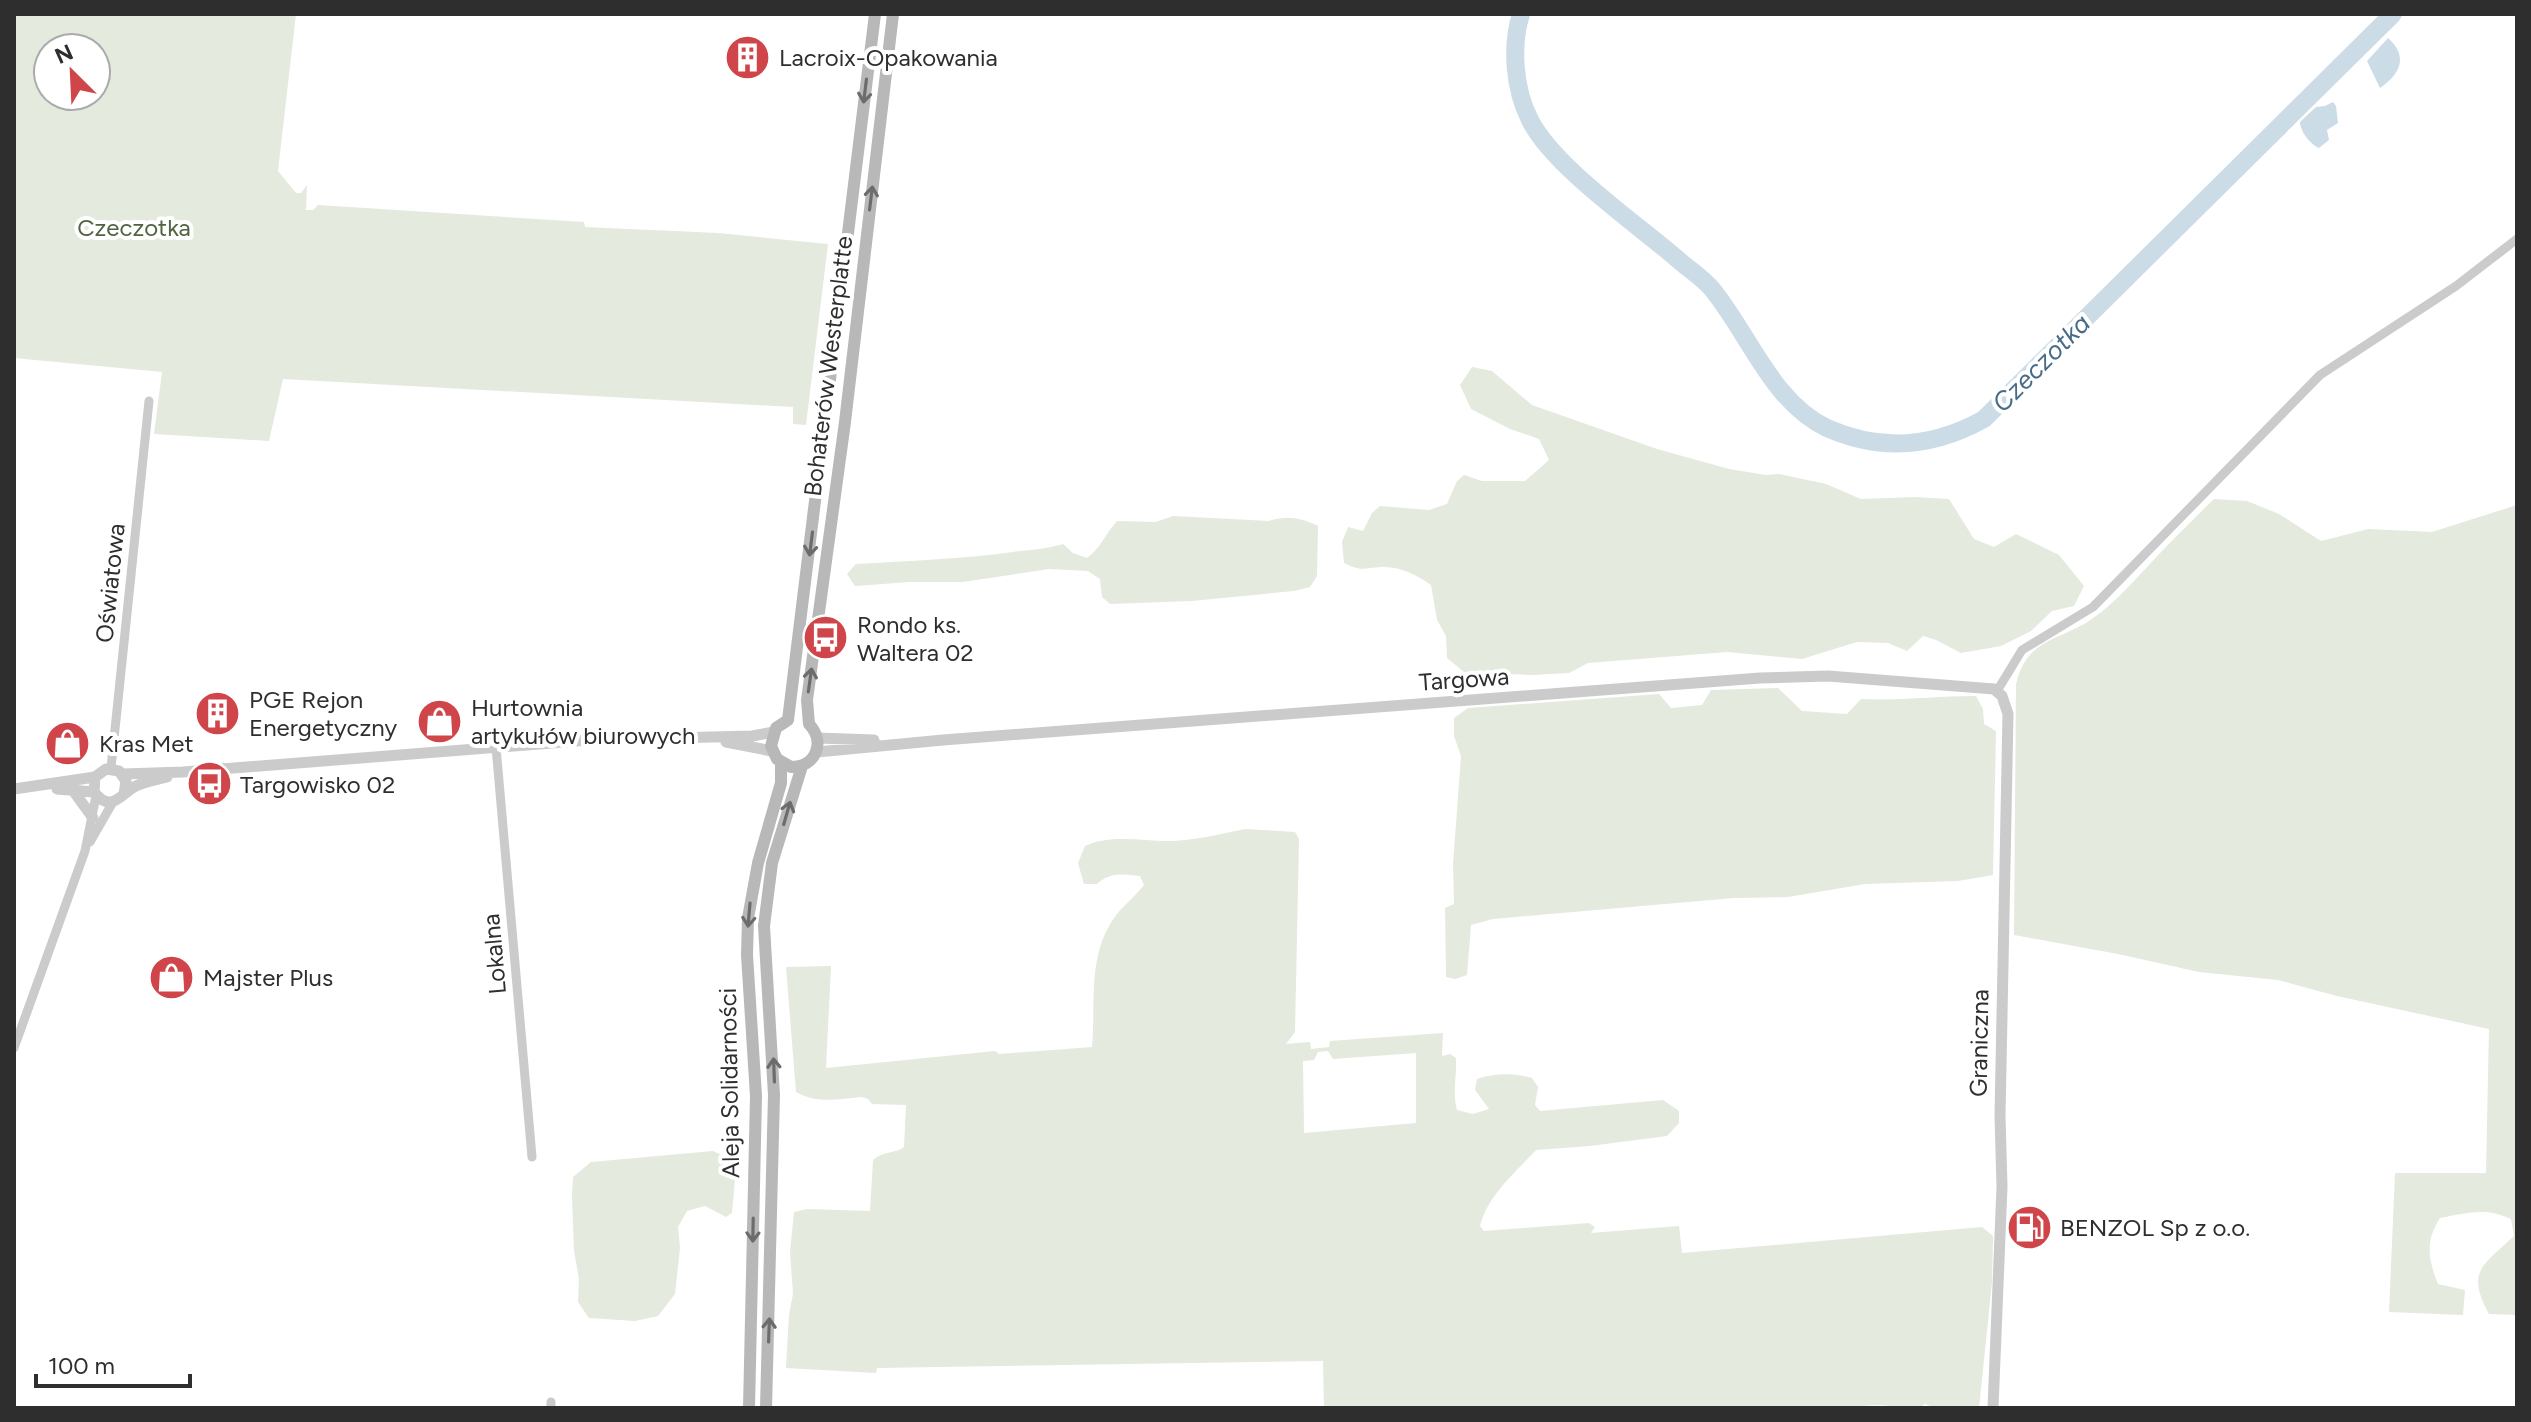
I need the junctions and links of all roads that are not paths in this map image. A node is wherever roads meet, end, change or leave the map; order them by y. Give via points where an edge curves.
1 (875, 14) edge
2 (893, 14) edge
3 (2517, 239) edge
4 (149, 401) dead end
5 (1994, 689) junction
6 (788, 720) junction
7 (809, 724) junction
8 (774, 732) junction
9 (682, 736) junction
10 (818, 738) junction
11 (943, 740) junction
12 (496, 747) junction
13 (772, 751) junction
14 (817, 752) junction
15 (781, 762) junction
16 (802, 766) junction
17 (111, 768) junction
18 (183, 772) junction
19 (123, 774) junction
20 (95, 777) junction
21 (37, 787) junction
22 (14, 789) edge
23 (72, 789) junction
24 (95, 794) junction
25 (124, 794) junction
26 (113, 802) junction
27 (93, 818) junction
28 (85, 851) junction
29 (14, 1048) edge
30 (532, 1157) dead end
31 (749, 1408) edge
32 (766, 1408) edge
33 (1993, 1408) edge

1 -> 6 main road, Bohaterów Westerplatte
7 -> 2 main road, Bohaterów Westerplatte via 807,700
3 - 5 street via 2456,286 2320,375 2093,607 2022,650
4 - 17 street, Oświatowa
5 - 11 street, Targowa via 1783,677
5 - 33 street, Graniczna via 2008,714 2002,1187
6 - 7 main road
6 - 8 main road
7 - 10 main road
8 - 9 street
8 - 13 main road
9 - 12 street
9 - 13 street
10 - 11 street, Targowa
10 - 14 main road
11 - 14 street, Targowa
12 - 18 street
12 - 30 street, Lokalna
13 - 15 main road
14 - 16 main road
15 - 16 main road
15 -> 31 main road, Aleja Solidarności via 781,783 748,918 756,1096
32 -> 16 main road, Aleja Solidarności via 774,1095 764,926 772,863
17 - 19 street
17 - 20 street
18 - 19 street
18 - 25 street
19 - 25 street
20 - 21 street
20 - 24 street
21 - 22 street
21 - 23 street
23 - 24 street
23 - 27 street
24 - 26 street
24 - 27 street
25 - 26 street
26 - 28 street
27 - 28 street
28 - 29 street

